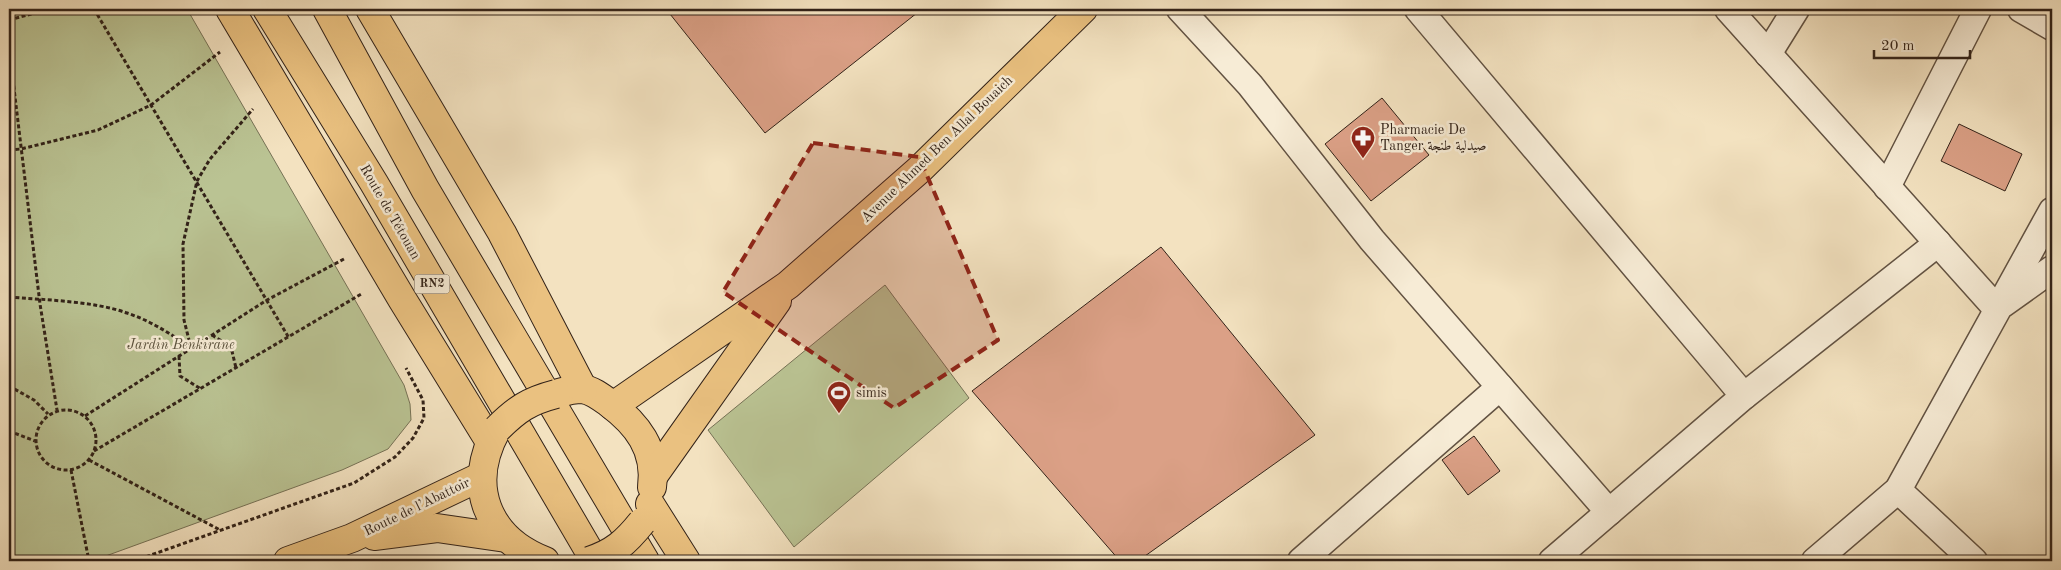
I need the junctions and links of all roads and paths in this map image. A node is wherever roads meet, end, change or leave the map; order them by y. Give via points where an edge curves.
1 (50, 9) edge
2 (94, 9) edge
3 (230, 9) edge
4 (267, 9) edge
5 (327, 9) edge
6 (370, 9) edge
7 (1083, 9) edge
8 (1180, 9) edge
9 (1418, 9) edge
10 (1728, 9) edge
11 (1796, 9) edge
12 (1978, 9) edge
13 (2021, 9) edge
14 (9, 20) edge
15 (2052, 27) edge
16 (9, 47) edge
17 (225, 49) dead end
18 (1768, 54) junction
19 (151, 105) junction
20 (256, 105) dead end
21 (21, 149) junction
22 (9, 150) edge
23 (197, 181) junction
24 (1887, 187) junction
25 (2052, 210) edge
26 (1938, 243) junction
27 (339, 250) dead end
28 (344, 258) junction
29 (349, 267) dead end
30 (2052, 269) edge
31 (360, 284) dead end
32 (788, 285) junction
33 (365, 292) junction
34 (9, 297) edge
35 (39, 300) junction
36 (267, 300) junction
37 (370, 301) dead end
38 (1997, 309) junction
39 (212, 335) junction
40 (289, 338) junction
41 (191, 348) junction
42 (179, 356) junction
43 (403, 362) dead end
44 (236, 368) junction
45 (9, 386) edge
46 (1500, 387) junction
47 (201, 389) junction
48 (583, 389) junction
49 (1744, 396) junction
50 (613, 406) junction
51 (57, 410) junction
52 (48, 414) junction
53 (85, 416) junction
54 (9, 431) edge
55 (494, 435) junction
56 (35, 441) junction
57 (94, 452) junction
58 (89, 460) junction
59 (71, 470) junction
60 (654, 475) junction
61 (482, 476) junction
62 (1898, 490) junction
63 (1609, 512) junction
64 (646, 513) junction
65 (221, 530) junction
66 (352, 538) junction
67 (506, 538) junction
68 (89, 561) edge
69 (134, 561) edge
70 (288, 561) edge
71 (545, 561) edge
72 (589, 561) edge
73 (595, 561) edge
74 (644, 561) edge
75 (686, 561) edge
76 (1301, 561) edge
77 (1552, 561) edge
78 (1815, 561) edge
79 (1974, 561) edge

1 - 14 path
2 - 19 path
3 - 55 main road via 402,299
4 - 73 main road, Route de Tétouan / RN2 via 374,183
5 - 74 main road via 425,189
6 - 48 main road via 502,232
7 - 32 main road, Avenue Ahmed Ben Allal Bouaich via 920,169
8 - 46 street via 1250,85 1372,240
9 - 49 street
10 - 18 street
11 - 18 street
12 - 24 street
13 - 15 street
16 - 21 path
17 - 19 path
18 - 24 street
19 - 21 path via 98,130
19 - 23 path
20 - 23 path via 210,158
21 - 22 path
21 - 35 path
23 - 36 path
23 - 41 path via 183,244 184,320
24 - 26 street
25 - 38 street
26 - 38 street
26 - 49 street
27 - 28 path
28 - 29 path
28 - 36 path
30 - 38 street
31 - 33 path
32 - 50 main road, Avenue Ahmed Ben Allal Bouaich
32 - 60 main road, Avenue Ahmed Ben Allal Bouaich
33 - 37 path
33 - 40 path
34 - 35 path
35 - 41 path via 126,312 164,329
35 - 51 path
36 - 39 path
36 - 40 path
38 - 62 street
39 - 41 path
39 - 44 path via 231,348
40 - 44 path
41 - 42 path
42 - 47 path via 180,376
42 - 53 path
43 - 65 path via 423,400 424,418 414,438 395,457 354,483
44 - 47 path
45 - 52 path via 34,400
46 - 63 street
46 - 76 street
47 - 57 path
48 - 50 main road
48 - 55 main road, bridge via 533,400 514,412
49 - 63 street
50 - 60 main road via 634,424 648,448
51 - 52 path
51 - 53 path via 76,411
52 - 56 path via 36,431
53 - 57 path via 96,432
54 - 56 path
55 - 61 main road via 484,458
56 - 59 path via 42,460 61,470
57 - 58 path
58 - 59 path
58 - 65 path
59 - 68 path
60 - 64 main road
61 - 66 main road, Route de l’Abattoir
61 - 67 main road via 488,510
62 - 78 street
62 - 79 street
63 - 77 street
64 - 72 main road, bridge via 621,545 608,555
64 - 75 main road
65 - 69 path
66 - 67 main road, Route de l’Abattoir via 437,528
66 - 70 main road, Route de l’Abattoir
67 - 71 main road via 525,553

